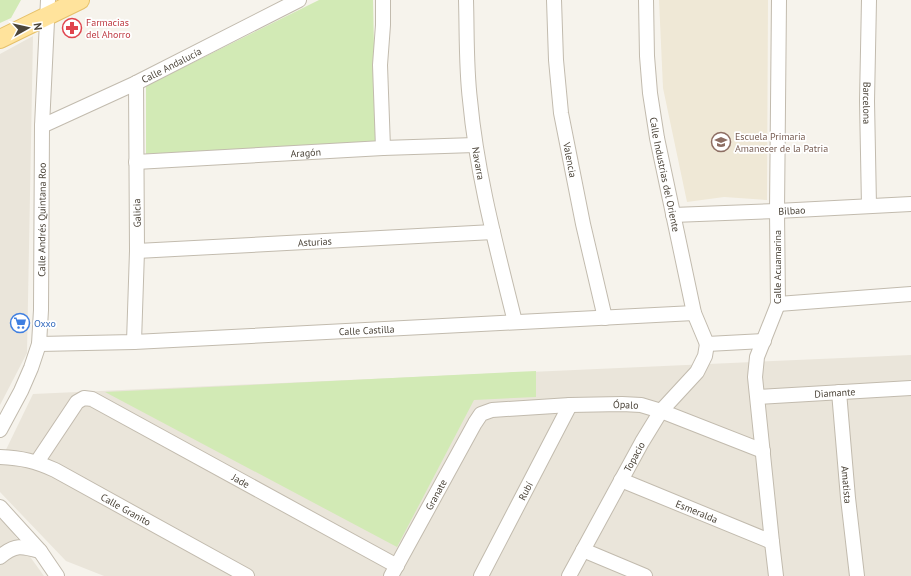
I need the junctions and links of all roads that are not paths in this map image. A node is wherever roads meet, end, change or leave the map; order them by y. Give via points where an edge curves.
1 (80, 0) edge
2 (299, 0) edge
3 (383, 0) edge
4 (466, 0) edge
5 (554, 0) edge
6 (646, 0) edge
7 (779, 0) edge
8 (869, 0) edge
9 (47, 8) edge
10 (0, 39) edge
11 (136, 83) junction
12 (42, 126) junction
13 (475, 145) junction
14 (383, 148) junction
15 (136, 162) junction
16 (911, 204) edge
17 (869, 206) junction
18 (777, 212) junction
19 (673, 215) junction
20 (493, 232) junction
21 (137, 251) junction
22 (911, 294) edge
23 (778, 304) junction
24 (694, 313) junction
25 (605, 318) junction
26 (515, 322) junction
27 (764, 341) junction
28 (134, 342) junction
29 (39, 344) junction
30 (707, 344) junction
31 (911, 388) edge
32 (839, 392) junction
33 (758, 398) junction
34 (570, 405) junction
35 (661, 411) junction
36 (481, 414) joint
37 (0, 430) edge
38 (763, 451) junction
39 (0, 457) edge
40 (36, 462) junction
41 (622, 480) junction
42 (0, 507) edge
43 (772, 542) junction
44 (583, 550) junction
45 (40, 551) junction
46 (0, 557) edge
47 (394, 571) edge
48 (60, 574) edge
49 (247, 576) edge
50 (481, 576) edge
51 (569, 576) edge
52 (645, 576) edge
53 (776, 576) edge
54 (857, 576) edge

1 - 9 main road
2 - 11 street, Calle Andalucía
3 - 14 street via 380,65
4 - 13 street, Navarra via 469,91
5 - 25 street, Valencia via 561,113
6 - 19 street, Calle Industrias del Oriente via 650,93
7 - 18 street, Calle Acuamarina
8 - 17 street, Barcelona
9 - 10 main road
9 - 12 street, Calle Andrés Quintana Roo
11 - 12 street, Calle Andalucía
11 - 15 street, Galicia
12 - 29 street, Calle Andrés Quintana Roo
13 - 14 street, Aragón
13 - 20 street, Navarra
14 - 15 street, Aragón
15 - 21 street, Galicia
16 - 17 street, Bilbao
17 - 18 street, Bilbao
18 - 19 street, Bilbao
18 - 23 street, Calle Acuamarina
19 - 24 street, Calle Industrias del Oriente
20 - 21 street, Asturias
20 - 26 street, Navarra
21 - 28 street, Galicia
22 - 23 street
23 - 27 street, Calle Acuamarina
24 - 25 street, Calle Castilla
24 - 30 street, Calle Industrias del Oriente
25 - 26 street, Calle Castilla
26 - 28 street, Calle Castilla
27 - 30 street
27 - 33 street, Calle Acuamarina via 757,357 755,378
28 - 29 street, Calle Castilla
29 - 37 street, Calle Andrés Quintana Roo via 21,391
30 - 35 street, Topacio via 705,356 697,372
31 - 32 street, Diamante
32 - 33 street, Diamante
32 - 54 street, Amatista
33 - 38 street, Calle Acuamarina
34 - 35 street, Ópalo via 622,404
34 - 36 street, Ópalo via 492,410
34 - 50 street, Rubí
35 - 38 street, Ópalo
35 - 41 street, Topacio
36 - 47 street, Granate
38 - 43 street, Calle Acuamarina
39 - 40 street, Calle Granito
40 - 47 street, Jade via 77,402 84,398 92,399
40 - 49 street, Calle Granito via 62,473
41 - 43 street, Esmeralda
41 - 44 street, Topacio
42 - 45 street
43 - 53 street, Calle Acuamarina
44 - 51 street, Topacio
44 - 52 street
45 - 46 street via 23,546 7,551
45 - 48 street

